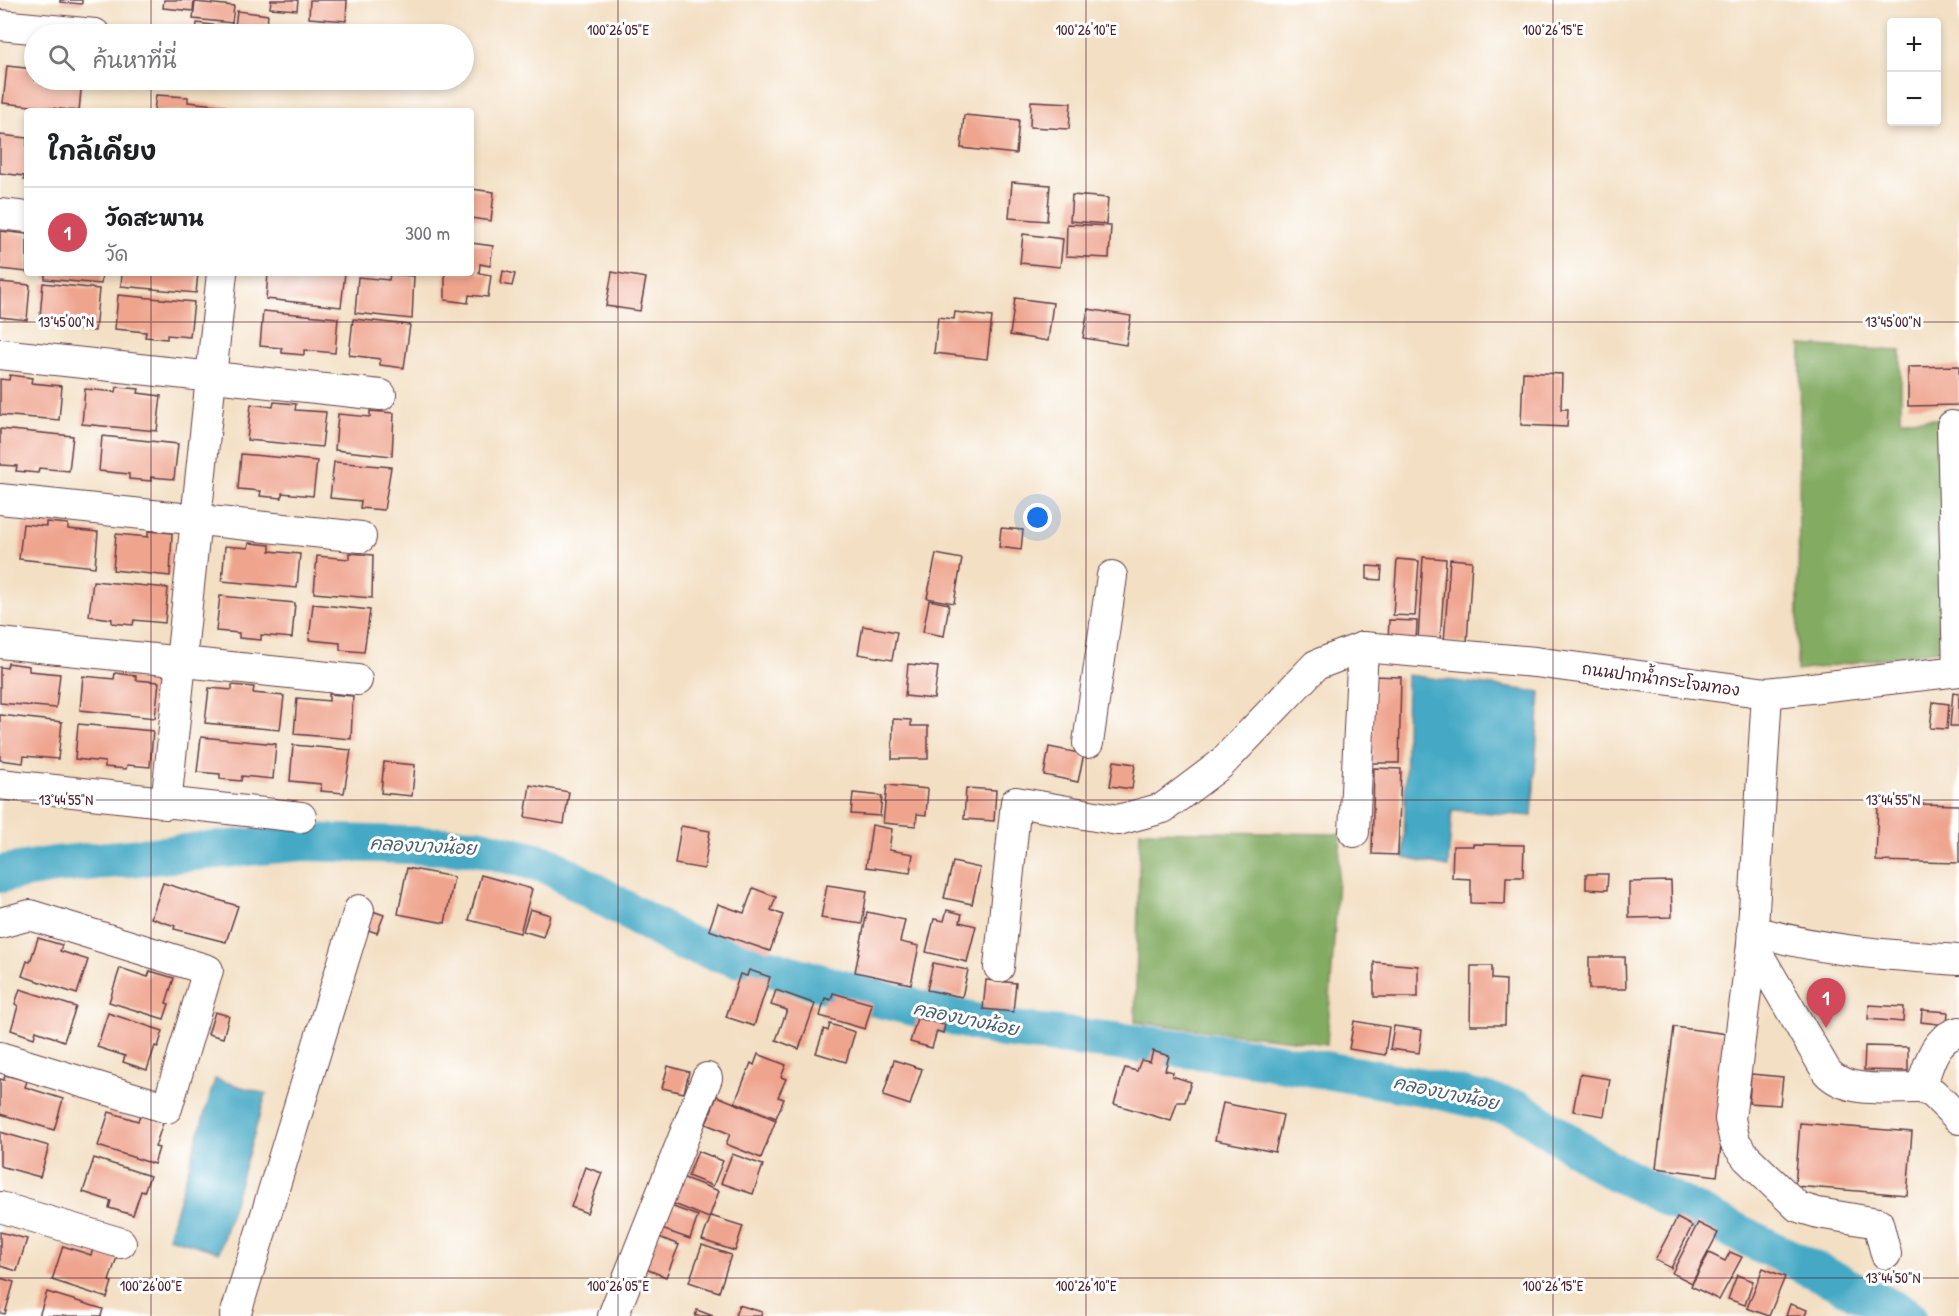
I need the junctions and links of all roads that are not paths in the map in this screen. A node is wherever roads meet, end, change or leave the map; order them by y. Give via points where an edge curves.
1 (0, 25) edge
2 (24, 27) edge
3 (0, 214) edge
4 (24, 217) edge
5 (222, 276) edge
6 (0, 354) edge
7 (211, 377) junction
8 (381, 395) dead end
9 (1952, 426) dead end
10 (0, 499) edge
11 (196, 519) junction
12 (361, 537) dead end
13 (1112, 576) dead end
14 (0, 643) edge
15 (1363, 646) junction
16 (181, 661) junction
17 (1959, 671) edge
18 (357, 680) dead end
19 (1767, 693) junction
20 (1088, 743) dead end
21 (0, 784) edge
22 (166, 804) junction
23 (301, 817) dead end
24 (1354, 832) dead end
25 (359, 910) dead end
26 (0, 923) edge
27 (1752, 937) junction
28 (1959, 960) edge
29 (999, 968) dead end
30 (1959, 1032) edge
31 (0, 1057) edge
32 (706, 1078) dead end
33 (1921, 1088) junction
34 (1959, 1119) edge
35 (0, 1207) edge
36 (121, 1243) dead end
37 (1886, 1254) dead end
38 (235, 1316) edge
39 (613, 1316) edge

1 - 2 street
3 - 4 street
5 - 7 street
6 - 7 street
7 - 8 street
7 - 11 street
9 - 17 street
10 - 11 street
11 - 12 street
11 - 16 street
13 - 20 street
14 - 16 street
15 - 19 street, ถนนปากน้ำกระโจมทอง via 1535,662
15 - 24 street
15 - 29 street via 1316,665 1220,765 1162,808 1118,820 1016,802
16 - 18 street
16 - 22 street
17 - 19 street, ถนนปากน้ำกระโจมทอง
19 - 27 street
21 - 22 street
22 - 23 street
25 - 38 street
26 - 31 street via 30,915 208,970 167,1107
27 - 28 street via 1844,951
27 - 33 street via 1834,1080 1850,1086
27 - 37 street via 1730,1119 1735,1142 1798,1207 1878,1223
30 - 33 street via 1950,1034 1933,1052
32 - 39 street
33 - 34 street via 1933,1093
35 - 36 street

